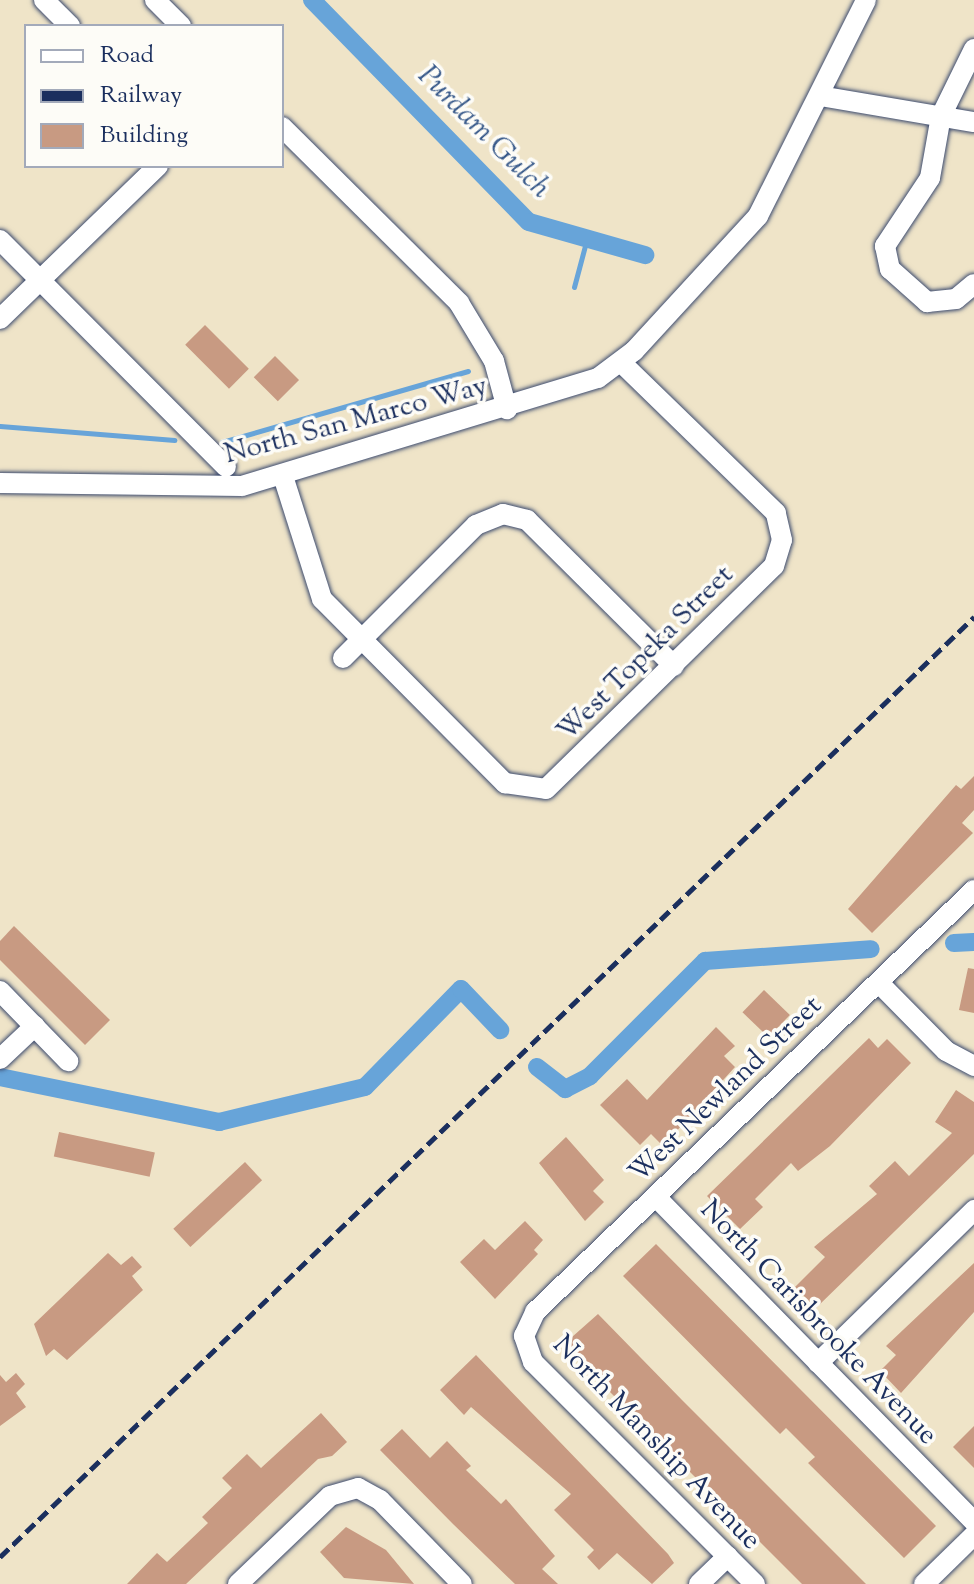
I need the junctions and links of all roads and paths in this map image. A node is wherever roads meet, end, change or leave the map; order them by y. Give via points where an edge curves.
1 (44, 0) edge
2 (155, 0) edge
3 (866, 0) edge
4 (68, 24) edge
5 (179, 24) edge
6 (974, 49) edge
7 (820, 96) junction
8 (941, 116) junction
9 (974, 122) edge
10 (284, 129) edge
11 (156, 168) edge
12 (0, 240) edge
13 (40, 280) junction
14 (974, 284) edge
15 (0, 319) edge
16 (622, 363) junction
17 (507, 409) junction
18 (226, 467) dead end
19 (283, 476) junction
20 (0, 483) edge
21 (362, 639) junction
22 (343, 658) dead end
23 (674, 666) junction
24 (974, 890) edge
25 (879, 983) junction
26 (0, 991) edge
27 (35, 1026) junction
28 (0, 1059) edge
29 (68, 1061) dead end
30 (974, 1066) edge
31 (656, 1197) junction
32 (974, 1210) edge
33 (524, 1336) joint
34 (818, 1363) junction
35 (974, 1522) edge
36 (974, 1535) edge
37 (728, 1556) junction
38 (238, 1584) edge
39 (462, 1584) edge
40 (699, 1584) edge
41 (755, 1584) edge
42 (924, 1584) edge

1 - 4 street
2 - 5 street
3 - 7 street, North San Marco Way
6 - 8 street
7 - 8 street
7 - 16 street, North San Marco Way via 758,216
8 - 9 street
8 - 14 street via 930,178 888,236 886,257 914,294 936,304
10 - 17 street via 459,303 494,361
11 - 13 street
12 - 13 street
13 - 15 street
13 - 18 street
16 - 17 street, North San Marco Way via 576,388
16 - 23 street, West Topeka Street via 776,513 782,540 774,566
17 - 19 street, North San Marco Way
19 - 20 street, North San Marco Way via 202,488
19 - 21 street via 317,589
21 - 22 street
21 - 23 street via 476,525 503,514 527,520
21 - 23 street, West Topeka Street via 505,783 533,792 559,781
24 - 25 street, West Newland Street
25 - 30 street via 946,1051
25 - 31 street, West Newland Street
26 - 27 street
27 - 28 street
27 - 29 street
31 - 33 street, West Newland Street via 535,1312
31 - 34 street, North Carisbrooke Avenue
32 - 34 street
33 - 37 street, North Manship Avenue via 533,1362
34 - 35 street, North Carisbrooke Avenue
36 - 42 street
37 - 40 street
37 - 41 street, North Manship Avenue
38 - 39 street via 330,1496 358,1488 380,1500

